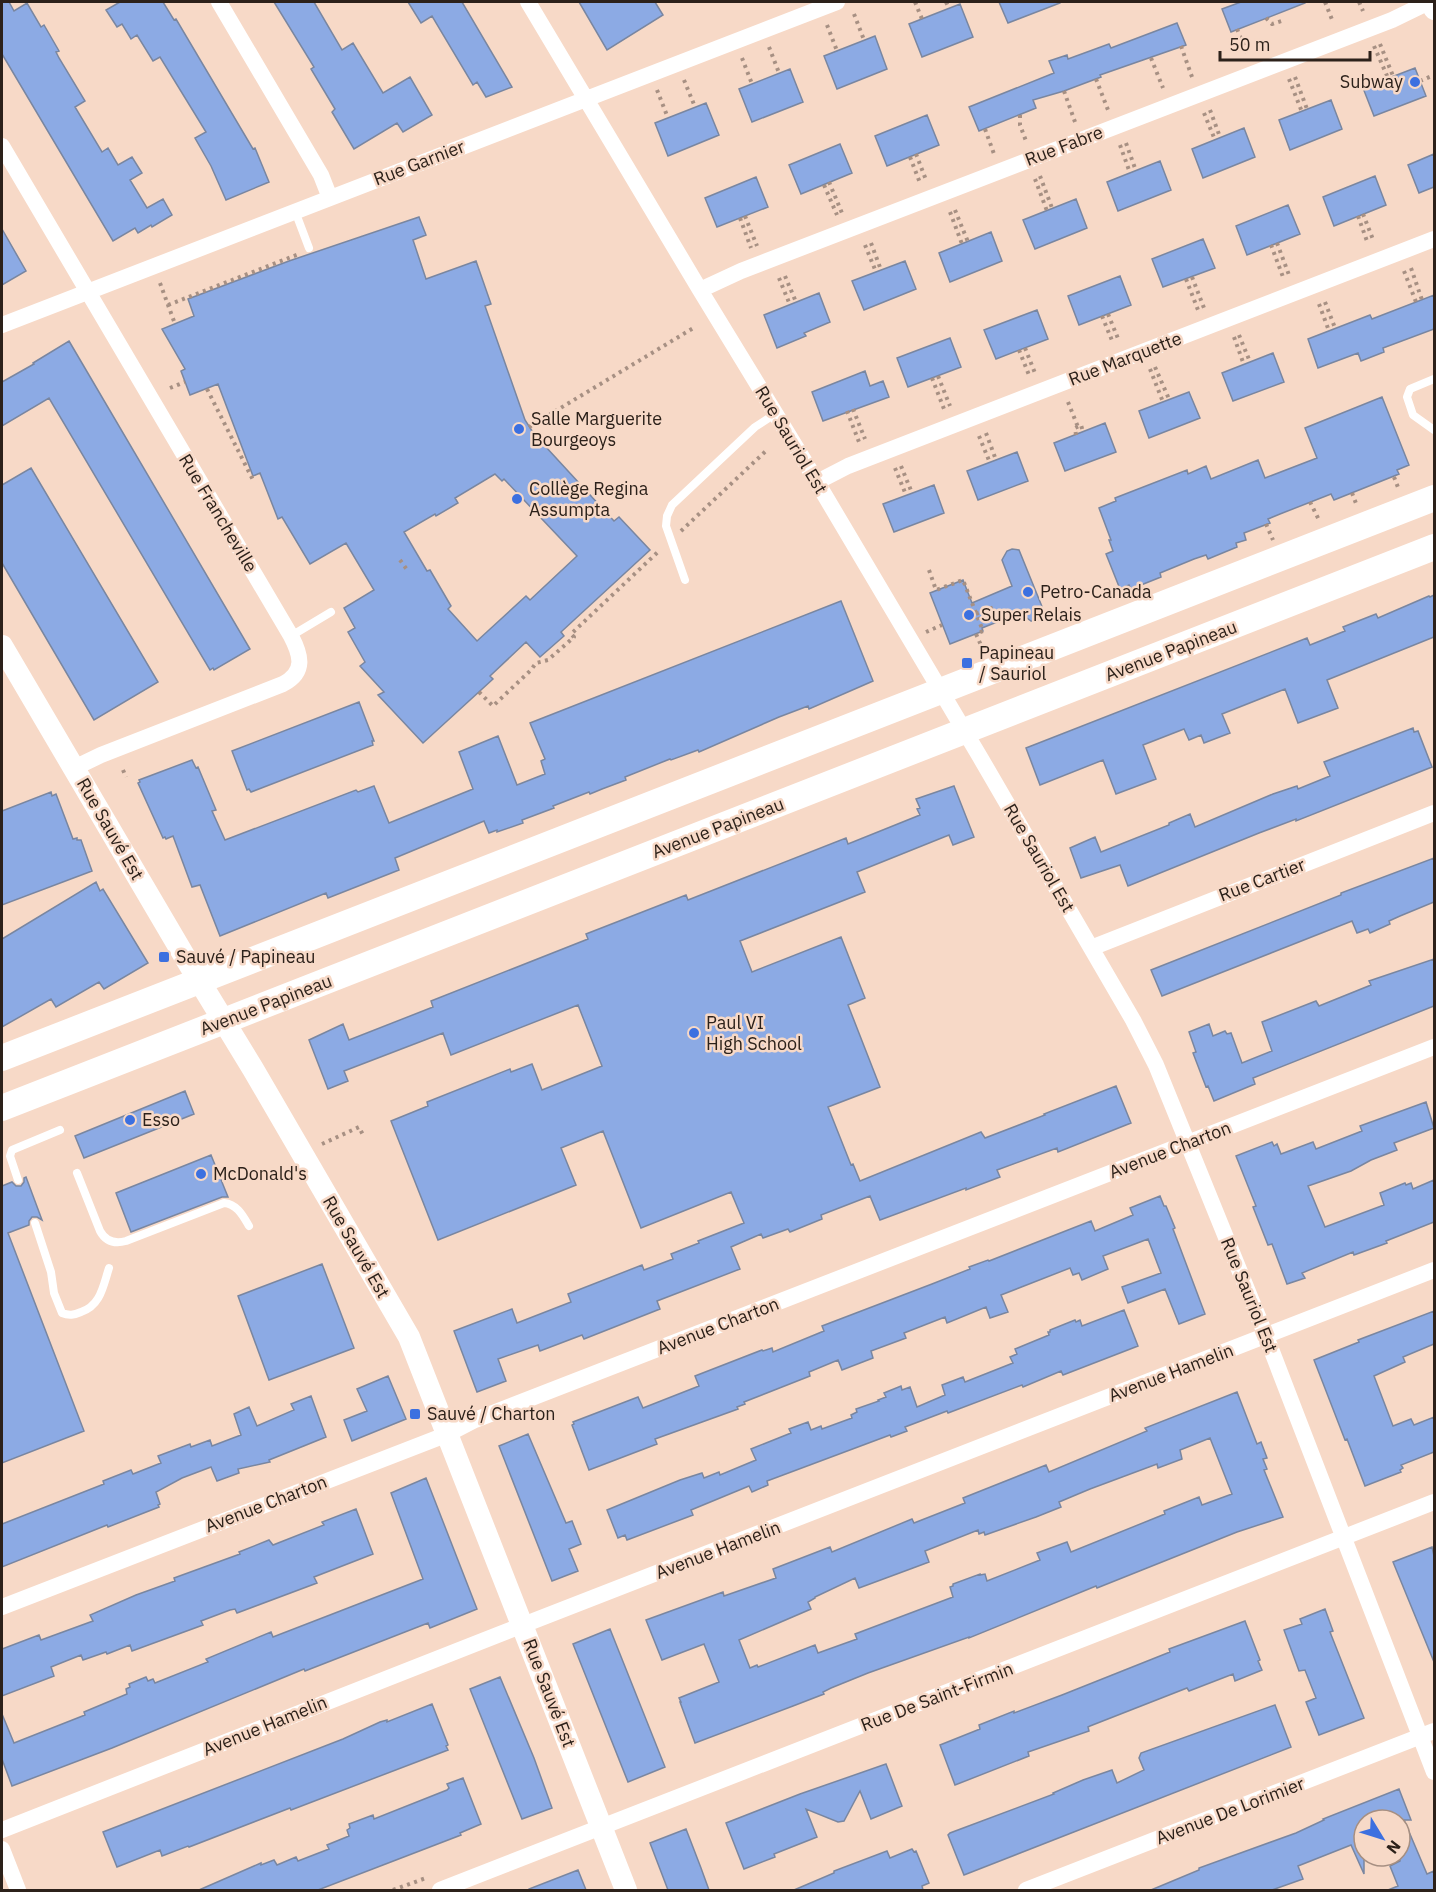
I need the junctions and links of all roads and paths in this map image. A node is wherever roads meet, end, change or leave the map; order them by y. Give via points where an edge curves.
1 (219, 2) edge
2 (528, 2) edge
3 (833, 2) edge
4 (915, 2) edge
5 (946, 2) edge
6 (1325, 2) edge
7 (1359, 2) edge
8 (1429, 2) edge
9 (949, 8) dead end
10 (1434, 10) edge
11 (1363, 11) dead end
12 (854, 14) dead end
13 (1266, 18) dead end
14 (922, 19) dead end
15 (1285, 20) dead end
16 (1333, 22) dead end
17 (827, 25) dead end
18 (1237, 29) dead end
19 (864, 40) dead end
20 (1380, 44) dead end
21 (1181, 46) dead end
22 (1374, 46) dead end
23 (769, 47) dead end
24 (837, 51) dead end
25 (1248, 55) dead end
26 (742, 58) dead end
27 (1151, 58) dead end
28 (779, 73) dead end
29 (1434, 75) edge
30 (1394, 76) dead end
31 (1192, 77) dead end
32 (1295, 77) dead end
33 (1388, 78) dead end
34 (1096, 79) dead end
35 (1289, 79) dead end
36 (684, 80) dead end
37 (1420, 81) dead end
38 (752, 84) dead end
39 (1163, 88) dead end
40 (657, 90) dead end
41 (1064, 91) dead end
42 (586, 100) junction
43 (695, 107) dead end
44 (1307, 109) dead end
45 (1108, 110) dead end
46 (1210, 110) dead end
47 (1302, 112) dead end
48 (1204, 113) dead end
49 (1020, 115) dead end
50 (668, 118) dead end
51 (1075, 122) dead end
52 (985, 129) dead end
53 (1221, 137) dead end
54 (1215, 140) dead end
55 (1026, 141) dead end
56 (1126, 143) dead end
57 (2, 146) edge
58 (1120, 146) dead end
59 (916, 154) dead end
60 (994, 154) dead end
61 (910, 157) dead end
62 (1136, 171) dead end
63 (1130, 173) dead end
64 (1040, 176) dead end
65 (1035, 179) dead end
66 (926, 180) dead end
67 (829, 182) dead end
68 (920, 183) dead end
69 (824, 185) dead end
70 (330, 198) junction
71 (1052, 208) dead end
72 (295, 211) junction
73 (1047, 211) dead end
74 (842, 213) dead end
75 (1363, 214) dead end
76 (837, 215) dead end
77 (745, 216) dead end
78 (1358, 216) dead end
79 (740, 218) dead end
80 (1434, 239) edge
81 (968, 242) dead end
82 (1374, 242) dead end
83 (871, 243) dead end
84 (1277, 243) dead end
85 (962, 244) dead end
86 (1368, 244) dead end
87 (865, 245) dead end
88 (1271, 245) dead end
89 (757, 246) dead end
90 (309, 248) dead end
91 (751, 248) dead end
92 (300, 254) dead end
93 (1411, 268) dead end
94 (881, 270) dead end
95 (1404, 271) dead end
96 (876, 272) dead end
97 (1289, 275) dead end
98 (785, 276) dead end
99 (1192, 277) dead end
100 (1283, 277) dead end
101 (779, 279) dead end
102 (1186, 279) dead end
103 (160, 283) dead end
104 (700, 290) junction
105 (87, 292) junction
106 (1422, 300) dead end
107 (796, 302) dead end
108 (1325, 302) dead end
109 (1416, 302) dead end
110 (1319, 304) dead end
111 (168, 305) junction
112 (790, 305) dead end
113 (1204, 308) dead end
114 (1198, 310) dead end
115 (1108, 314) dead end
116 (1102, 316) dead end
117 (176, 324) dead end
118 (2, 325) edge
119 (695, 327) dead end
120 (1335, 328) dead end
121 (1329, 331) dead end
122 (1119, 341) dead end
123 (1113, 343) dead end
124 (1025, 348) dead end
125 (1019, 350) dead end
126 (1250, 362) dead end
127 (1244, 365) dead end
128 (1155, 367) dead end
129 (1150, 369) dead end
130 (1035, 373) dead end
131 (1029, 375) dead end
132 (938, 376) dead end
133 (932, 378) dead end
134 (1434, 379) edge
135 (185, 382) dead end
136 (170, 388) dead end
137 (207, 389) dead end
138 (1169, 399) dead end
139 (1068, 402) dead end
140 (1163, 402) dead end
141 (950, 406) dead end
142 (853, 409) dead end
143 (944, 409) dead end
144 (847, 411) dead end
145 (775, 414) junction
146 (529, 427) dead end
147 (1078, 427) junction
148 (1434, 430) edge
149 (1083, 432) dead end
150 (986, 433) dead end
151 (1076, 435) dead end
152 (979, 436) dead end
153 (865, 439) dead end
154 (859, 441) dead end
155 (768, 449) dead end
156 (996, 460) dead end
157 (990, 463) dead end
158 (901, 466) dead end
159 (895, 468) dead end
160 (1394, 477) dead end
161 (253, 480) dead end
162 (817, 482) junction
163 (912, 493) dead end
164 (1352, 493) dead end
165 (1400, 494) dead end
166 (906, 495) dead end
167 (1434, 498) edge
168 (1310, 502) dead end
169 (1358, 510) dead end
170 (1266, 524) dead end
171 (1321, 524) dead end
172 (671, 540) junction
173 (1274, 543) dead end
174 (1434, 547) edge
175 (400, 560) dead end
176 (929, 570) dead end
177 (408, 571) dead end
178 (685, 580) dead end
179 (997, 606) dead end
180 (331, 612) dead end
181 (976, 614) junction
182 (942, 625) dead end
183 (922, 634) dead end
184 (291, 636) junction
185 (2, 646) edge
186 (986, 656) dead end
187 (940, 691) junction
188 (479, 692) dead end
189 (964, 731) junction
190 (74, 768) junction
191 (123, 770) dead end
192 (126, 777) dead end
193 (1434, 813) edge
194 (1090, 948) junction
195 (200, 981) junction
196 (224, 1021) junction
197 (1434, 1047) edge
198 (2, 1058) edge
199 (2, 1108) edge
200 (60, 1130) dead end
201 (363, 1135) dead end
202 (1188, 1143) junction
203 (322, 1144) dead end
204 (77, 1173) dead end
205 (18, 1180) dead end
206 (35, 1223) dead end
207 (249, 1226) dead end
208 (109, 1268) dead end
209 (1434, 1270) edge
210 (1266, 1336) junction
211 (448, 1434) junction
212 (1434, 1502) edge
213 (1343, 1539) junction
214 (2, 1607) edge
215 (523, 1626) junction
216 (1428, 1734) edge
217 (1434, 1772) edge
218 (602, 1828) junction
219 (2, 1830) edge
220 (2, 1849) edge
221 (18, 1890) edge
222 (440, 1890) edge
223 (626, 1890) edge
224 (1026, 1890) edge

1 - 70 street via 321,175
2 - 42 street, Rue Sauriol Est
3 - 42 street, Rue Garnier
4 - 14 path
5 - 9 path
6 - 16 path
7 - 11 path
8 - 10 street
8 - 104 street, Rue Fabre via 1392,20
12 - 19 path
13 - 15 path via 1272,24
17 - 24 path
18 - 25 path
20 - 30 path
21 - 31 path
22 - 33 path
23 - 28 path
26 - 38 path
27 - 39 path
29 - 37 path
32 - 44 path
34 - 45 path
35 - 47 path
36 - 43 path
40 - 50 path
41 - 51 path
42 - 70 street, Rue Garnier
42 - 104 street, Rue Sauriol Est
46 - 53 path
48 - 54 path
49 - 55 path
52 - 60 path
56 - 62 path
57 - 105 street, Rue Francheville
58 - 63 path
59 - 66 path
61 - 68 path
64 - 71 path
65 - 73 path
67 - 74 path
69 - 76 path
70 - 72 street, Rue Garnier
72 - 90 lane
72 - 105 street, Rue Garnier
75 - 82 path
77 - 89 path
78 - 86 path
79 - 91 path
80 - 162 street, Rue Marquette via 848,466
81 - 85 path via 952,211
83 - 94 path
84 - 97 path
87 - 96 path
88 - 100 path
92 - 111 path
93 - 106 path
95 - 109 path
98 - 107 path
99 - 113 path
101 - 112 path
102 - 114 path
103 - 111 path
104 - 145 street, Rue Sauriol Est
105 - 118 street, Rue Garnier
105 - 184 street, Rue Francheville
108 - 120 path
110 - 121 path
111 - 117 path
115 - 122 path
116 - 123 path
119 - 146 path
124 - 130 path
125 - 131 path
126 - 127 path via 1237,336
128 - 138 path
129 - 140 path
132 - 141 path
133 - 143 path
134 - 148 lane via 1410,389 1407,397 1413,415
135 - 136 path
137 - 161 path
139 - 147 path
142 - 153 path
144 - 154 path
145 - 162 street, Rue Sauriol Est
145 - 172 lane via 755,427 672,505 666,526
147 - 149 path via 1081,425
147 - 151 path
150 - 156 path
152 - 157 path
155 - 172 path
158 - 163 path
159 - 166 path
160 - 165 path
162 - 187 street, Rue Sauriol Est
164 - 169 path
167 - 187 main road
168 - 171 path
170 - 173 path
172 - 178 lane
172 - 188 path via 571,634 573,637 548,660 536,663 493,706
174 - 189 main road, Avenue Papineau
175 - 177 path
176 - 181 path via 936,590 963,580
179 - 181 path
180 - 184 lane
181 - 186 path via 983,631 976,634
182 - 183 path
184 - 190 street, Rue Francheville via 300,663 288,681
185 - 190 main road, Rue Sauvé Est
187 - 189 street, Rue Sauriol Est
187 - 195 main road
189 - 194 street, Rue Sauriol Est
189 - 196 main road, Avenue Papineau
190 - 195 main road, Rue Sauvé Est
191 - 192 path
193 - 194 street, Rue Cartier
194 - 202 street, Rue Sauriol Est via 1156,1065
195 - 196 main road, Rue Sauvé Est
195 - 198 main road
196 - 199 main road, Avenue Papineau
196 - 211 main road, Rue Sauvé Est via 409,1337
197 - 202 street, Avenue Charton
200 - 205 lane via 12,1150 10,1156
201 - 203 path via 359,1127
202 - 210 street, Rue Sauriol Est
202 - 211 street, Avenue Charton via 475,1420
204 - 207 lane via 100,1231 112,1242 126,1241 224,1203 237,1208
206 - 208 lane via 62,1313 72,1315 92,1308
209 - 210 street, Avenue Hamelin
210 - 213 street, Rue Sauriol Est
210 - 215 street, Avenue Hamelin
211 - 214 street, Avenue Charton
211 - 215 main road, Rue Sauvé Est
212 - 213 street, Rue De Saint-Firmin
213 - 216 street, Rue Sauriol Est
213 - 218 street, Rue De Saint-Firmin
215 - 218 main road, Rue Sauvé Est
215 - 219 street, Avenue Hamelin
216 - 217 street, Rue Sauriol Est
216 - 224 street, Avenue De Lorimier
218 - 222 street, Rue De Saint-Firmin
218 - 223 main road, Rue Sauvé Est
220 - 221 street

